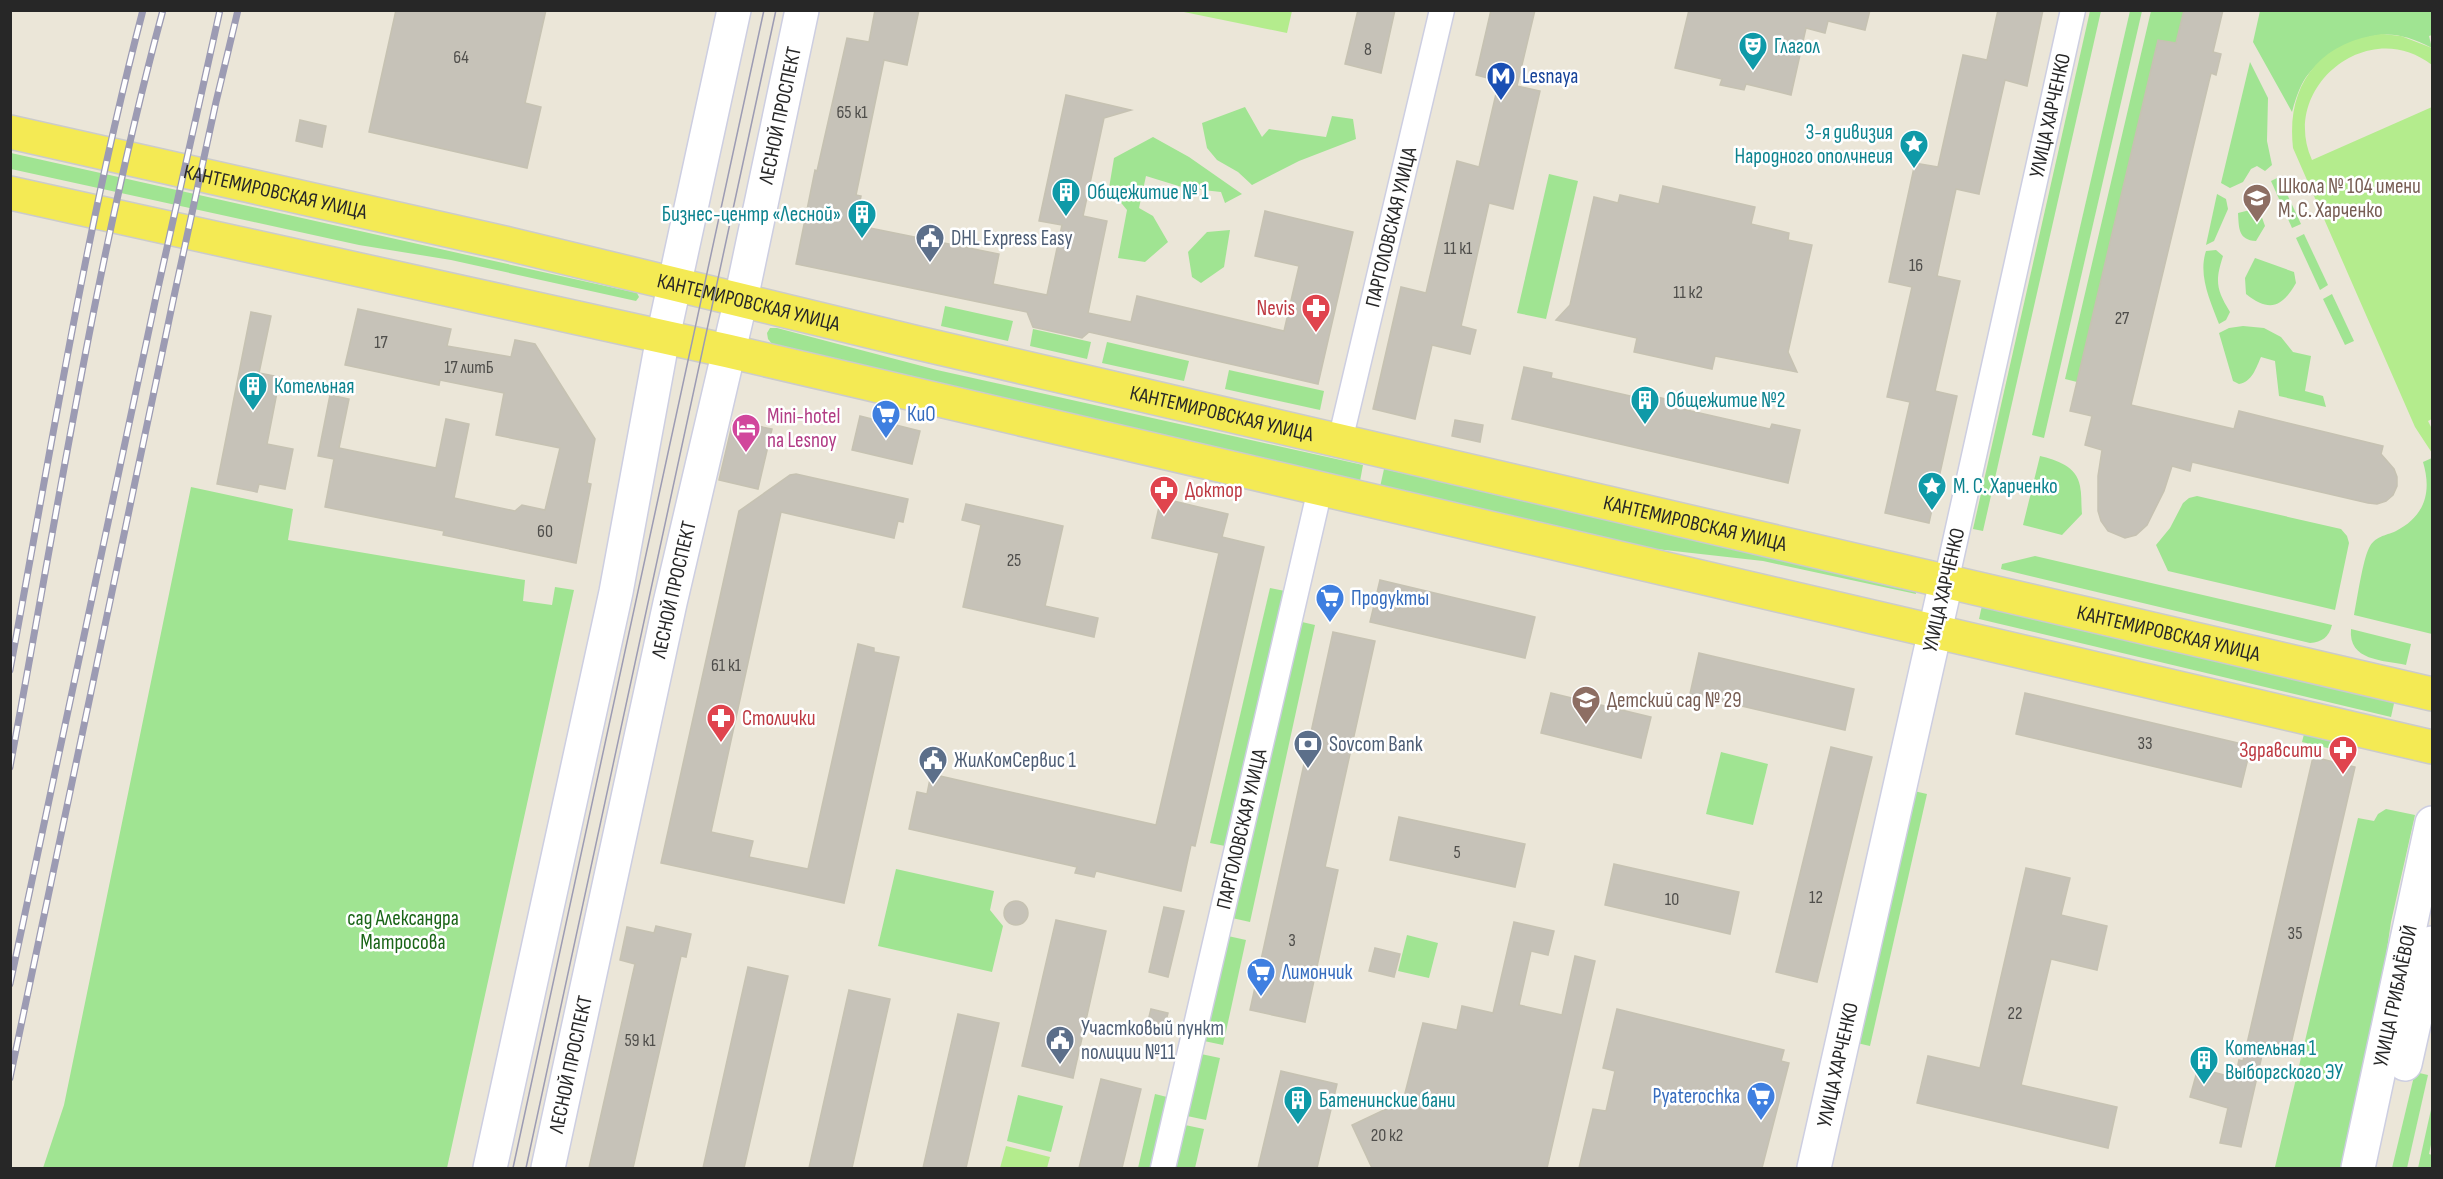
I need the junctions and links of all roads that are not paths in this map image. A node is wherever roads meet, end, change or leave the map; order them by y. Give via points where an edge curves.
1 (734, 10) edge
2 (802, 10) edge
3 (1442, 10) edge
4 (2073, 10) edge
5 (10, 132) edge
6 (10, 193) edge
7 (674, 283) junction
8 (741, 299) junction
9 (663, 337) junction
10 (728, 351) junction
11 (1340, 441) junction
12 (1320, 489) junction
13 (1946, 582) junction
14 (1935, 631) junction
15 (2433, 694) edge
16 (2433, 747) edge
17 (2433, 823) edge
18 (2433, 943) edge
19 (490, 1168) edge
20 (548, 1168) edge
21 (1163, 1168) edge
22 (1814, 1168) edge
23 (2358, 1168) edge
24 (2381, 1168) edge

1 - 7 main road
2 - 8 main road, ЛЕСНОЙ ПРОСПЕКТ
3 - 11 street, ПАРГОЛОВСКАЯ УЛИЦА
4 - 13 street, УЛИЦА ХАРЧЕНКО
5 - 7 main road, КАНТЕМИРОВСКАЯ УЛИЦА
6 - 9 main road
7 - 8 main road, КАНТЕМИРОВСКАЯ УЛИЦА
7 - 9 main road
8 - 10 main road, ЛЕСНОЙ ПРОСПЕКТ
8 - 11 main road, КАНТЕМИРОВСКАЯ УЛИЦА
9 - 10 main road
9 - 19 main road via 616,592
10 - 12 main road
10 - 20 main road, ЛЕСНОЙ ПРОСПЕКТ
11 - 13 main road, КАНТЕМИРОВСКАЯ УЛИЦА
12 - 14 main road
12 - 21 street, ПАРГОЛОВСКАЯ УЛИЦА
13 - 14 main road, УЛИЦА ХАРЧЕНКО
13 - 15 main road, КАНТЕМИРОВСКАЯ УЛИЦА
14 - 16 main road
14 - 22 main road, УЛИЦА ХАРЧЕНКО
17 - 23 main road, УЛИЦА ГРИБАЛЁВОЙ
18 - 24 main road, УЛИЦА ГРИБАЛЁВОЙ

